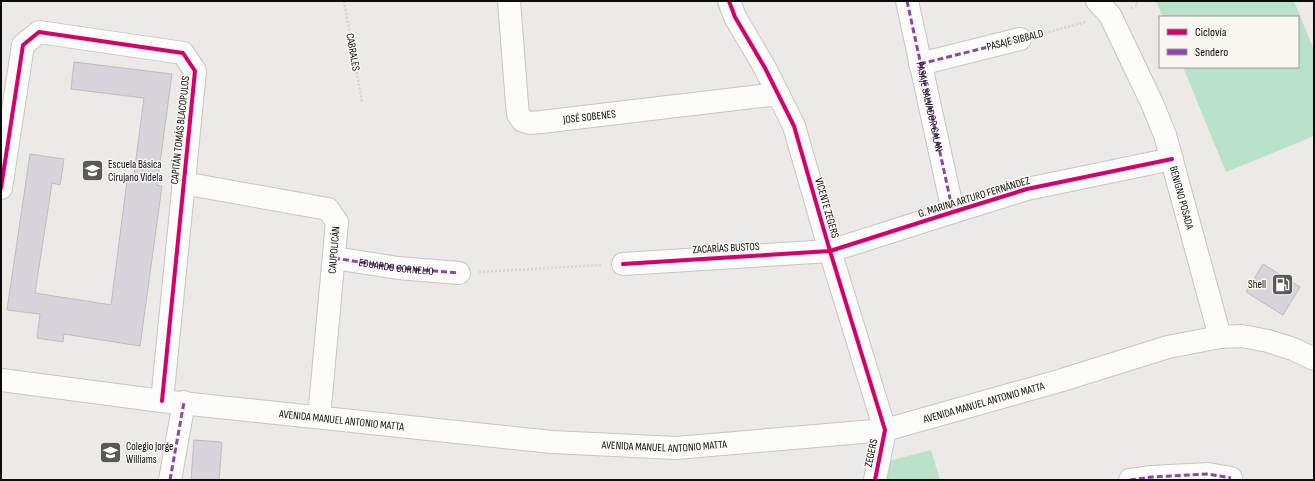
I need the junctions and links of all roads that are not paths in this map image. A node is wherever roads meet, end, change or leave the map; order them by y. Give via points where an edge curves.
1 (509, 1) edge
2 (729, 1) edge
3 (907, 1) edge
4 (1103, 8) edge
5 (1020, 39) road end
6 (920, 64) junction
7 (778, 94) junction
8 (1172, 159) junction
9 (184, 183) junction
10 (1, 188) edge
11 (953, 212) junction
12 (830, 251) junction
13 (334, 258) junction
14 (623, 264) road end
15 (459, 273) road end
16 (1220, 337) junction
17 (1314, 359) edge
18 (1, 380) edge
19 (162, 400) junction
20 (184, 402) junction
21 (319, 417) junction
22 (885, 430) junction
23 (1231, 478) dead end
24 (170, 480) edge
25 (875, 480) edge
26 (1130, 480) edge

1 - 7 street, JOSÉ SOBENES via 518,114 523,121 541,122
2 - 7 street, VICENTE ZEGERS via 735,17
3 - 6 street, PASAJE SALVADOR GALAN
4 - 8 street, BENIGNO POSADA via 1152,103
5 - 6 street, PASAJE SIBBALD
6 - 11 street, PASAJE SALVADOR GALAN
7 - 12 street, VICENTE ZEGERS via 794,126
8 - 11 street, G. MARINA ARTURO FERNÁNDEZ via 1027,189
8 - 16 street, BENIGNO POSADA
9 - 10 street, CAPITÁN TOMÁS BLACOPULOS via 195,71 183,53 39,32 23,45
9 - 13 street, CAUPOLICÁN via 328,209 337,222
9 - 19 street, CAPITÁN TOMÁS BLACOPULOS
11 - 12 street, G. MARINA ARTURO FERNÁNDEZ
12 - 14 street, ZACARÍAS BUSTOS
12 - 22 street, VICENTE ZEGERS
13 - 15 street, EDUARDO CORNELIO via 398,268
13 - 21 street, CAUPOLICÁN
16 - 17 street, AVENIDA MANUEL ANTONIO MATTA via 1242,336 1268,341
16 - 22 street, AVENIDA MANUEL ANTONIO MATTA via 1168,347
18 - 19 street, AVENIDA MANUEL ANTONIO MATTA
19 - 20 street, AVENIDA MANUEL ANTONIO MATTA
20 - 21 street, AVENIDA MANUEL ANTONIO MATTA
20 - 24 street
21 - 22 street, AVENIDA MANUEL ANTONIO MATTA via 552,442 676,448
22 - 25 street, ZEGERS
23 - 26 street via 1208,474

